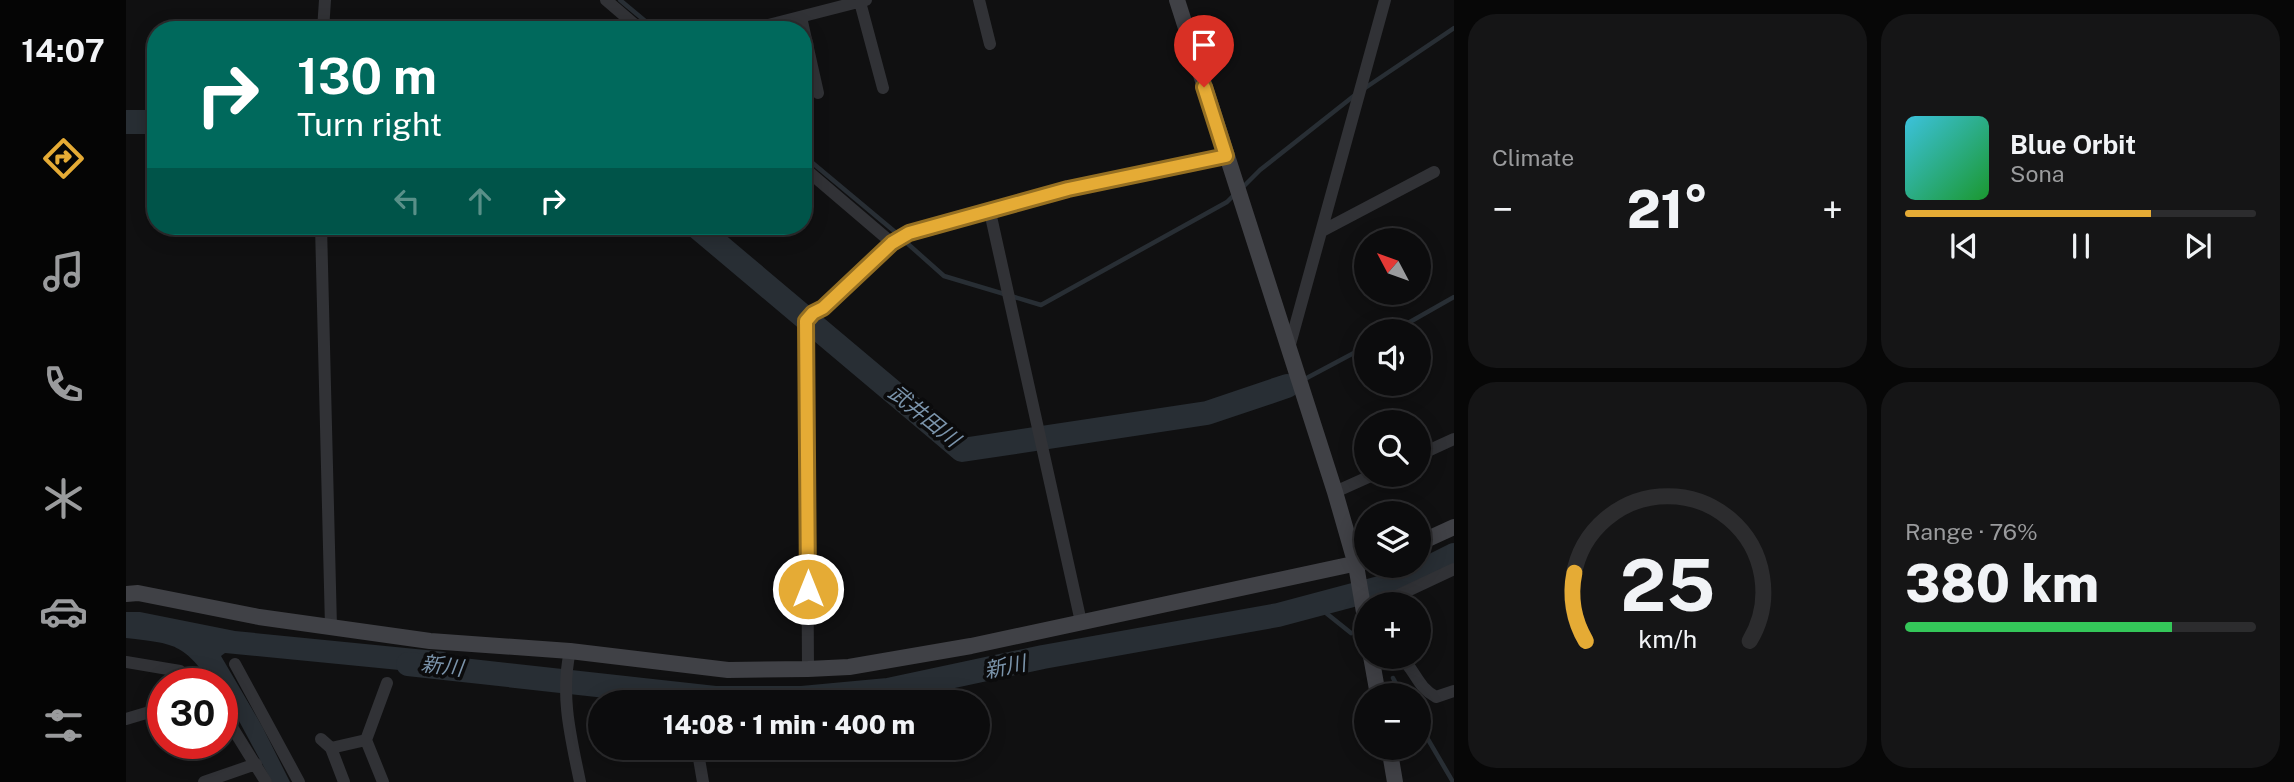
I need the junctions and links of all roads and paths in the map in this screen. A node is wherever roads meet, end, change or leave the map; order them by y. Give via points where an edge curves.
1 (325, 0) edge
2 (606, 0) edge
3 (979, 0) edge
4 (1177, 0) edge
5 (1385, 0) edge
6 (863, 1) edge
7 (801, 16) junction
8 (324, 21) edge
9 (630, 21) edge
10 (782, 21) edge
11 (802, 21) edge
12 (990, 44) dead end
13 (812, 66) edge
14 (883, 89) dead end
15 (818, 93) dead end
16 (1226, 156) junction
17 (1434, 172) dead end
18 (812, 175) edge
19 (990, 212) junction
20 (1322, 231) junction
21 (321, 235) edge
22 (892, 243) junction
23 (1289, 352) junction
24 (1454, 439) edge
25 (1431, 450) edge
26 (1354, 483) edge
27 (1335, 492) junction
28 (1454, 527) edge
29 (1431, 538) edge
30 (1354, 544) edge
31 (1354, 564) edge
32 (1454, 569) edge
33 (1405, 592) edge
34 (126, 594) edge
35 (1081, 622) junction
36 (331, 627) junction
37 (570, 651) junction
38 (126, 662) edge
39 (234, 664) dead end
40 (162, 668) edge
41 (808, 669) junction
42 (1413, 669) edge
43 (387, 683) dead end
44 (1454, 691) edge
45 (147, 713) edge
46 (126, 719) edge
47 (238, 735) edge
48 (366, 740) junction
49 (699, 760) edge
50 (1392, 760) edge
51 (256, 764) junction
52 (204, 782) edge
53 (265, 782) edge
54 (299, 782) edge
55 (344, 782) edge
56 (383, 782) edge
57 (580, 782) edge
58 (703, 782) edge
59 (1395, 782) edge

1 - 8 street
2 - 9 street
3 - 12 street
4 - 16 street
5 - 20 street
6 - 7 street
6 - 14 street
7 - 10 street
7 - 11 street
13 - 15 street
16 - 19 street via 1068,189
16 - 23 street
17 - 20 street
18 - 22 street
19 - 22 street via 909,233
19 - 35 street
20 - 23 street
21 - 36 street
22 - 41 street via 809,317
23 - 27 street
24 - 25 street
26 - 27 street
27 - 30 street
28 - 29 street
31 - 35 street
32 - 33 street
34 - 36 street
35 - 41 street via 862,665
36 - 37 street via 430,641
37 - 41 street via 728,670
37 - 57 street via 565,693
38 - 40 street
39 - 54 street
42 - 44 street via 1424,691 1436,697
43 - 48 street
45 - 46 street
47 - 51 street
48 - 55 street via 326,743
48 - 56 street
49 - 58 street
50 - 59 street
51 - 52 street
51 - 53 street

